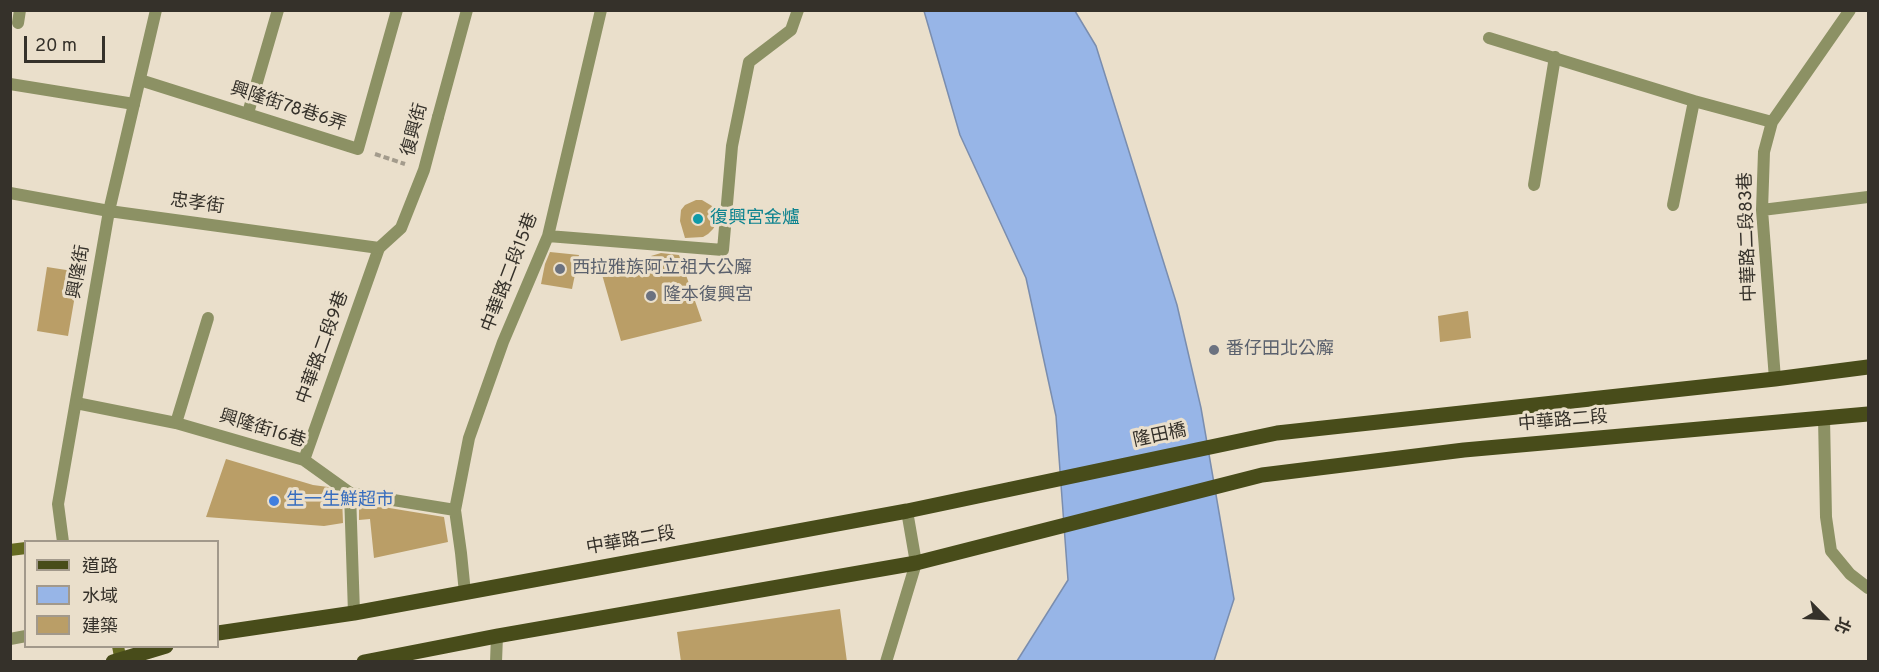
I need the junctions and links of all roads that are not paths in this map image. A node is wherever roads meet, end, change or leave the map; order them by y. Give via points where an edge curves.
1 (156, 10) edge
2 (278, 10) edge
3 (397, 10) edge
4 (467, 10) edge
5 (601, 10) edge
6 (798, 10) edge
7 (1850, 10) edge
8 (1489, 38) dead end
9 (1555, 57) junction
10 (140, 80) junction
11 (10, 84) edge
12 (1694, 101) junction
13 (134, 104) junction
14 (248, 113) junction
15 (1772, 122) junction
16 (1533, 185) dead end
17 (10, 193) edge
18 (1869, 197) edge
19 (1673, 205) dead end
20 (1762, 210) junction
21 (109, 211) junction
22 (548, 236) junction
23 (379, 248) junction
24 (208, 318) dead end
25 (1869, 367) edge
26 (1775, 379) junction
27 (76, 403) junction
28 (1869, 414) edge
29 (1824, 418) junction
30 (176, 423) junction
31 (1277, 433) joint
32 (304, 460) junction
33 (1050, 480) joint
34 (351, 493) junction
35 (455, 510) junction
36 (907, 510) junction
37 (63, 540) edge
38 (916, 562) junction
39 (1869, 588) edge
40 (465, 592) junction
41 (354, 613) junction
42 (219, 633) edge
43 (497, 636) junction
44 (157, 648) edge
45 (118, 657) edge
46 (364, 662) edge
47 (496, 662) edge
48 (886, 662) edge

1 - 10 street, 興隆街
2 - 14 street
3 - 14 street, 興隆街78巷6弄 via 358,149
4 - 23 street, 復興街 via 424,170 401,228
5 - 22 street, 中華路二段15巷
6 - 22 street via 791,30 749,62 732,146 723,250
7 - 15 street, 中華路二段83巷
8 - 9 street
9 - 12 street
9 - 16 street
10 - 13 street, 興隆街
10 - 14 street, 興隆街78巷6弄
11 - 13 street
12 - 15 street
12 - 19 street
13 - 21 street, 興隆街
15 - 20 street, 中華路二段83巷 via 1764,152
17 - 21 street, 忠孝街
18 - 20 street
20 - 26 street, 中華路二段83巷
21 - 23 street, 忠孝街
21 - 27 street, 興隆街
22 - 35 street, 中華路二段15巷 via 503,342 469,438
23 - 32 street, 中華路二段9巷
24 - 30 street
25 - 26 main road, 中華路二段
26 - 31 main road, 中華路二段
27 - 30 street, 興隆街16巷
27 - 37 street, 興隆街 via 58,504
28 - 29 main road, 中華路二段
29 - 38 main road, 中華路二段 via 1464,450 1262,475
29 - 39 street via 1826,517 1831,551 1850,574
30 - 32 street, 興隆街16巷
31 - 33 main road, 隆田橋
32 - 34 street, 興隆街16巷
33 - 36 main road, 中華路二段
34 - 35 street, 興隆街16巷
34 - 41 street
35 - 40 street
36 - 38 street
36 - 40 main road, 中華路二段
38 - 43 main road
38 - 48 street
40 - 41 main road, 中華路二段
41 - 42 main road, 中華路二段
43 - 46 main road
43 - 47 street
44 - 45 main road

